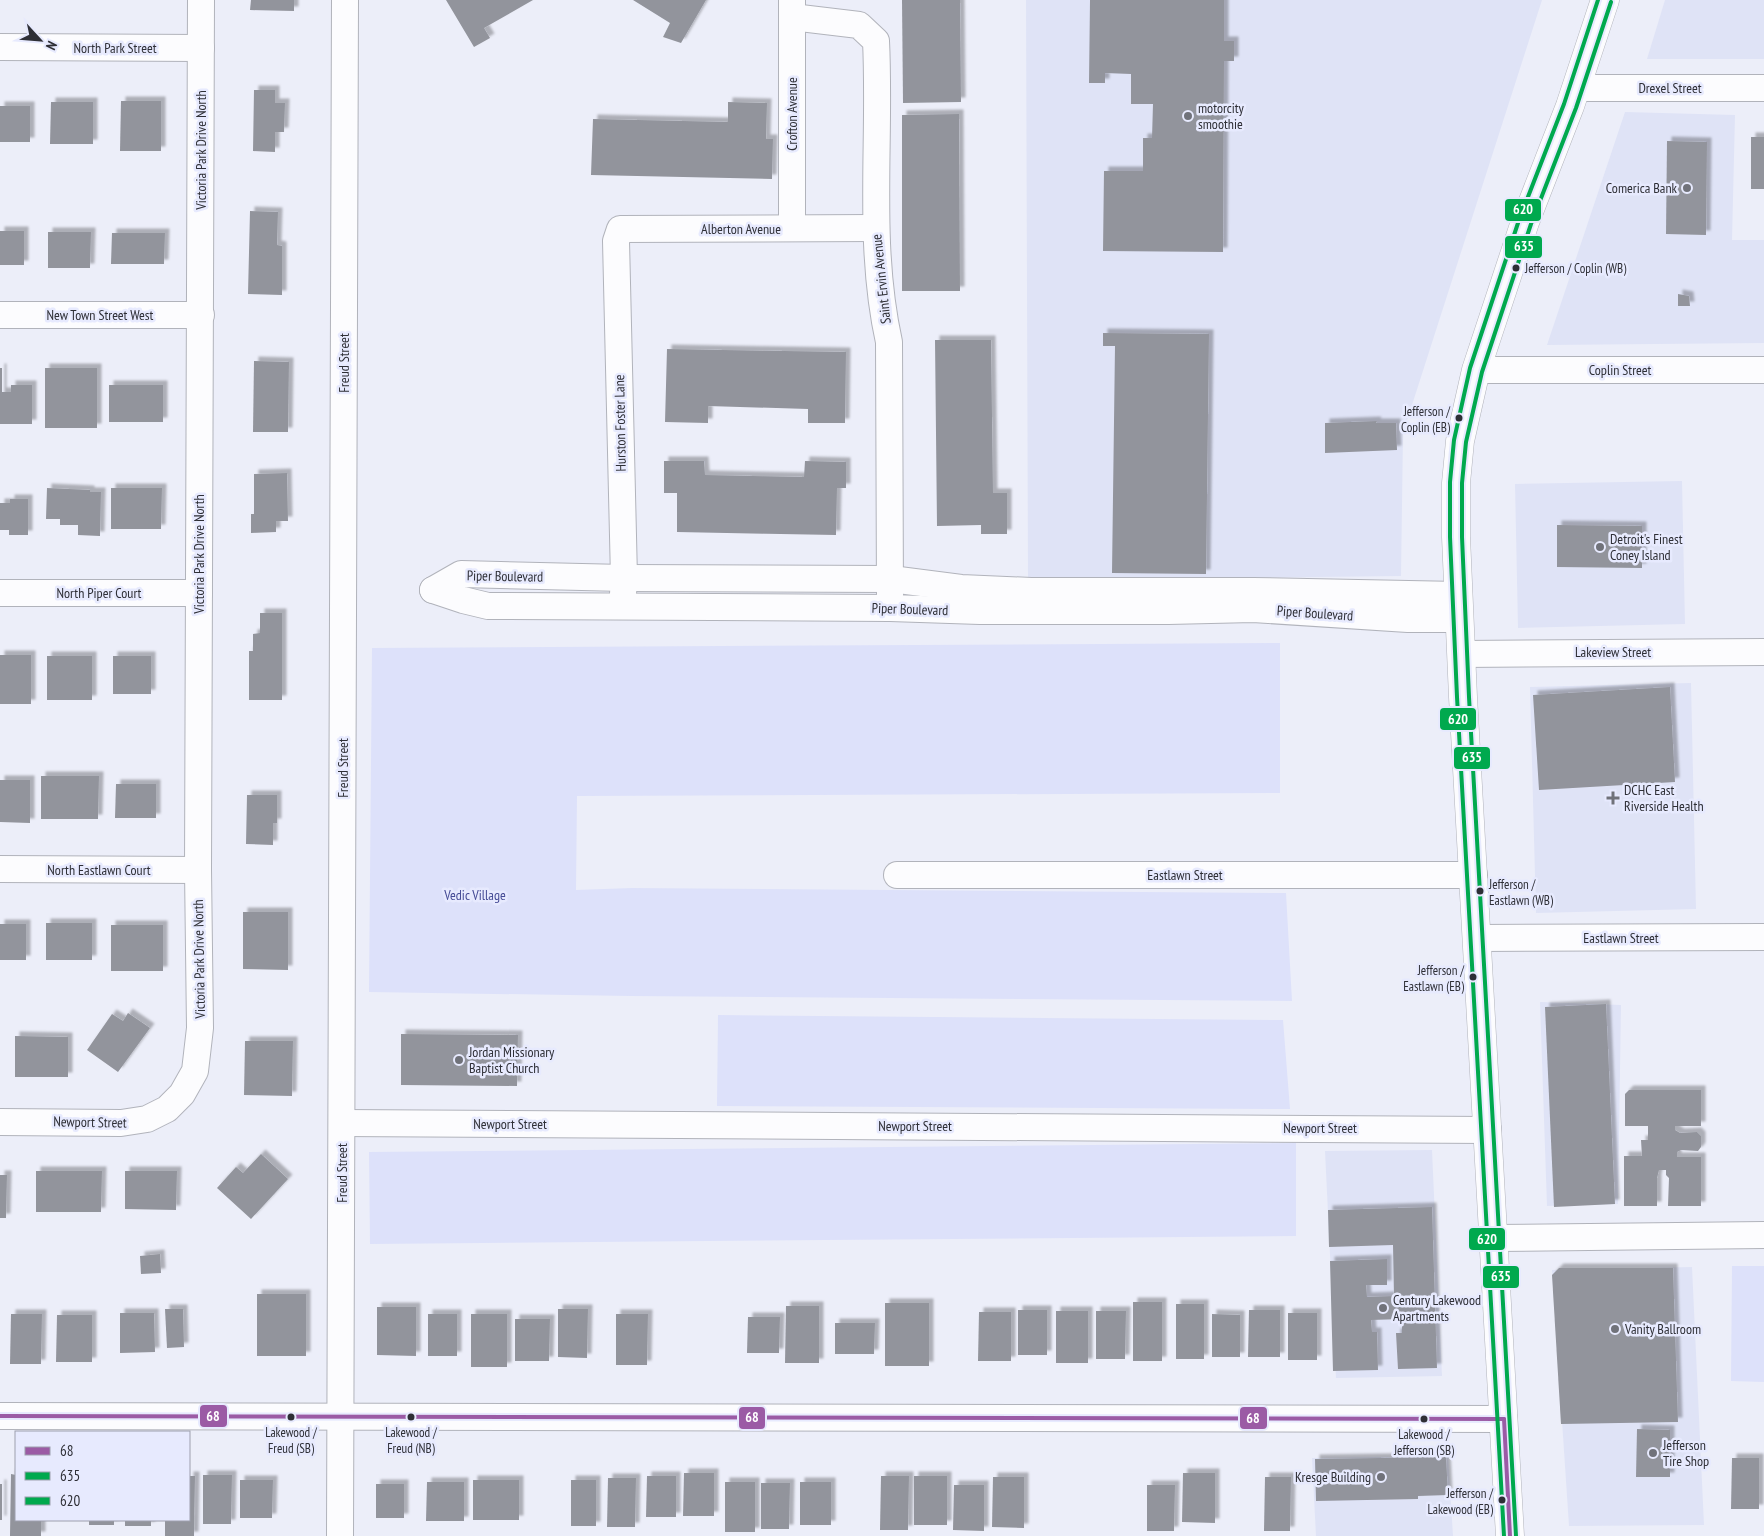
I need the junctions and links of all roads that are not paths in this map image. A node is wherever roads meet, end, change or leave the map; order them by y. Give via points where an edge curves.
1 (201, 0) edge
2 (346, 0) edge
3 (1606, 0) edge
4 (792, 8) edge
5 (0, 47) edge
6 (201, 48) junction
7 (1576, 88) junction
8 (1764, 88) edge
9 (792, 228) junction
10 (876, 228) junction
11 (616, 241) joint
12 (0, 315) edge
13 (201, 315) junction
14 (1476, 370) junction
15 (1764, 370) edge
16 (624, 578) junction
17 (891, 579) junction
18 (0, 593) edge
19 (199, 593) junction
20 (622, 605) junction
21 (1459, 607) junction
22 (890, 608) junction
23 (1764, 652) edge
24 (1461, 654) junction
25 (0, 869) edge
26 (198, 870) junction
27 (897, 875) dead end
28 (1474, 875) junction
29 (1764, 937) edge
30 (1477, 938) junction
31 (174, 1102) joint
32 (0, 1122) edge
33 (342, 1123) junction
34 (1488, 1130) junction
35 (1764, 1235) edge
36 (1493, 1238) junction
37 (0, 1416) edge
38 (341, 1416) junction
39 (1504, 1419) junction
40 (340, 1536) edge
41 (1510, 1536) edge

1 - 6 street, Victoria Park Drive North
2 - 33 street, Freud Street
3 - 7 main road
4 - 9 street, Crofton Avenue
4 - 10 street, Saint Ervin Avenue via 859,26 876,41
5 - 6 street, North Park Street
6 - 13 street, Victoria Park Drive North
7 - 8 street, Drexel Street
7 - 14 main road via 1522,231
9 - 10 street, Alberton Avenue
9 - 11 street, Alberton Avenue via 620,229
10 - 17 street, Saint Ervin Avenue via 889,342
11 - 16 street, Hurston Foster Lane
12 - 13 street, New Town Street West
13 - 19 street, Victoria Park Drive North
14 - 15 street, Coplin Street
14 - 21 main road via 1460,441 1456,483
16 - 17 street, Piper Boulevard
16 - 20 street, Hurston Foster Lane
16 - 20 street, Piper Boulevard via 461,574 433,590 488,606
17 - 21 street, Piper Boulevard via 961,588 1253,591
17 - 22 street, Saint Ervin Avenue
18 - 19 street, North Piper Court
19 - 26 street, Victoria Park Drive North
20 - 22 street, Piper Boulevard
21 - 22 street, Piper Boulevard via 1408,619 1253,609 980,611
21 - 24 main road
23 - 24 street, Lakeview Street
24 - 28 main road
25 - 26 street, North Eastlawn Court
26 - 31 street, Victoria Park Drive North via 199,1050 190,1083
27 - 28 street, Eastlawn Street
28 - 30 main road
29 - 30 street, Eastlawn Street
30 - 34 main road
31 - 32 street, Newport Street via 167,1109 135,1122
33 - 34 street, Newport Street
33 - 38 street, Freud Street
34 - 36 main road
35 - 36 street
36 - 39 main road
37 - 38 street
38 - 39 street
38 - 40 street, Freud Street
39 - 41 main road

